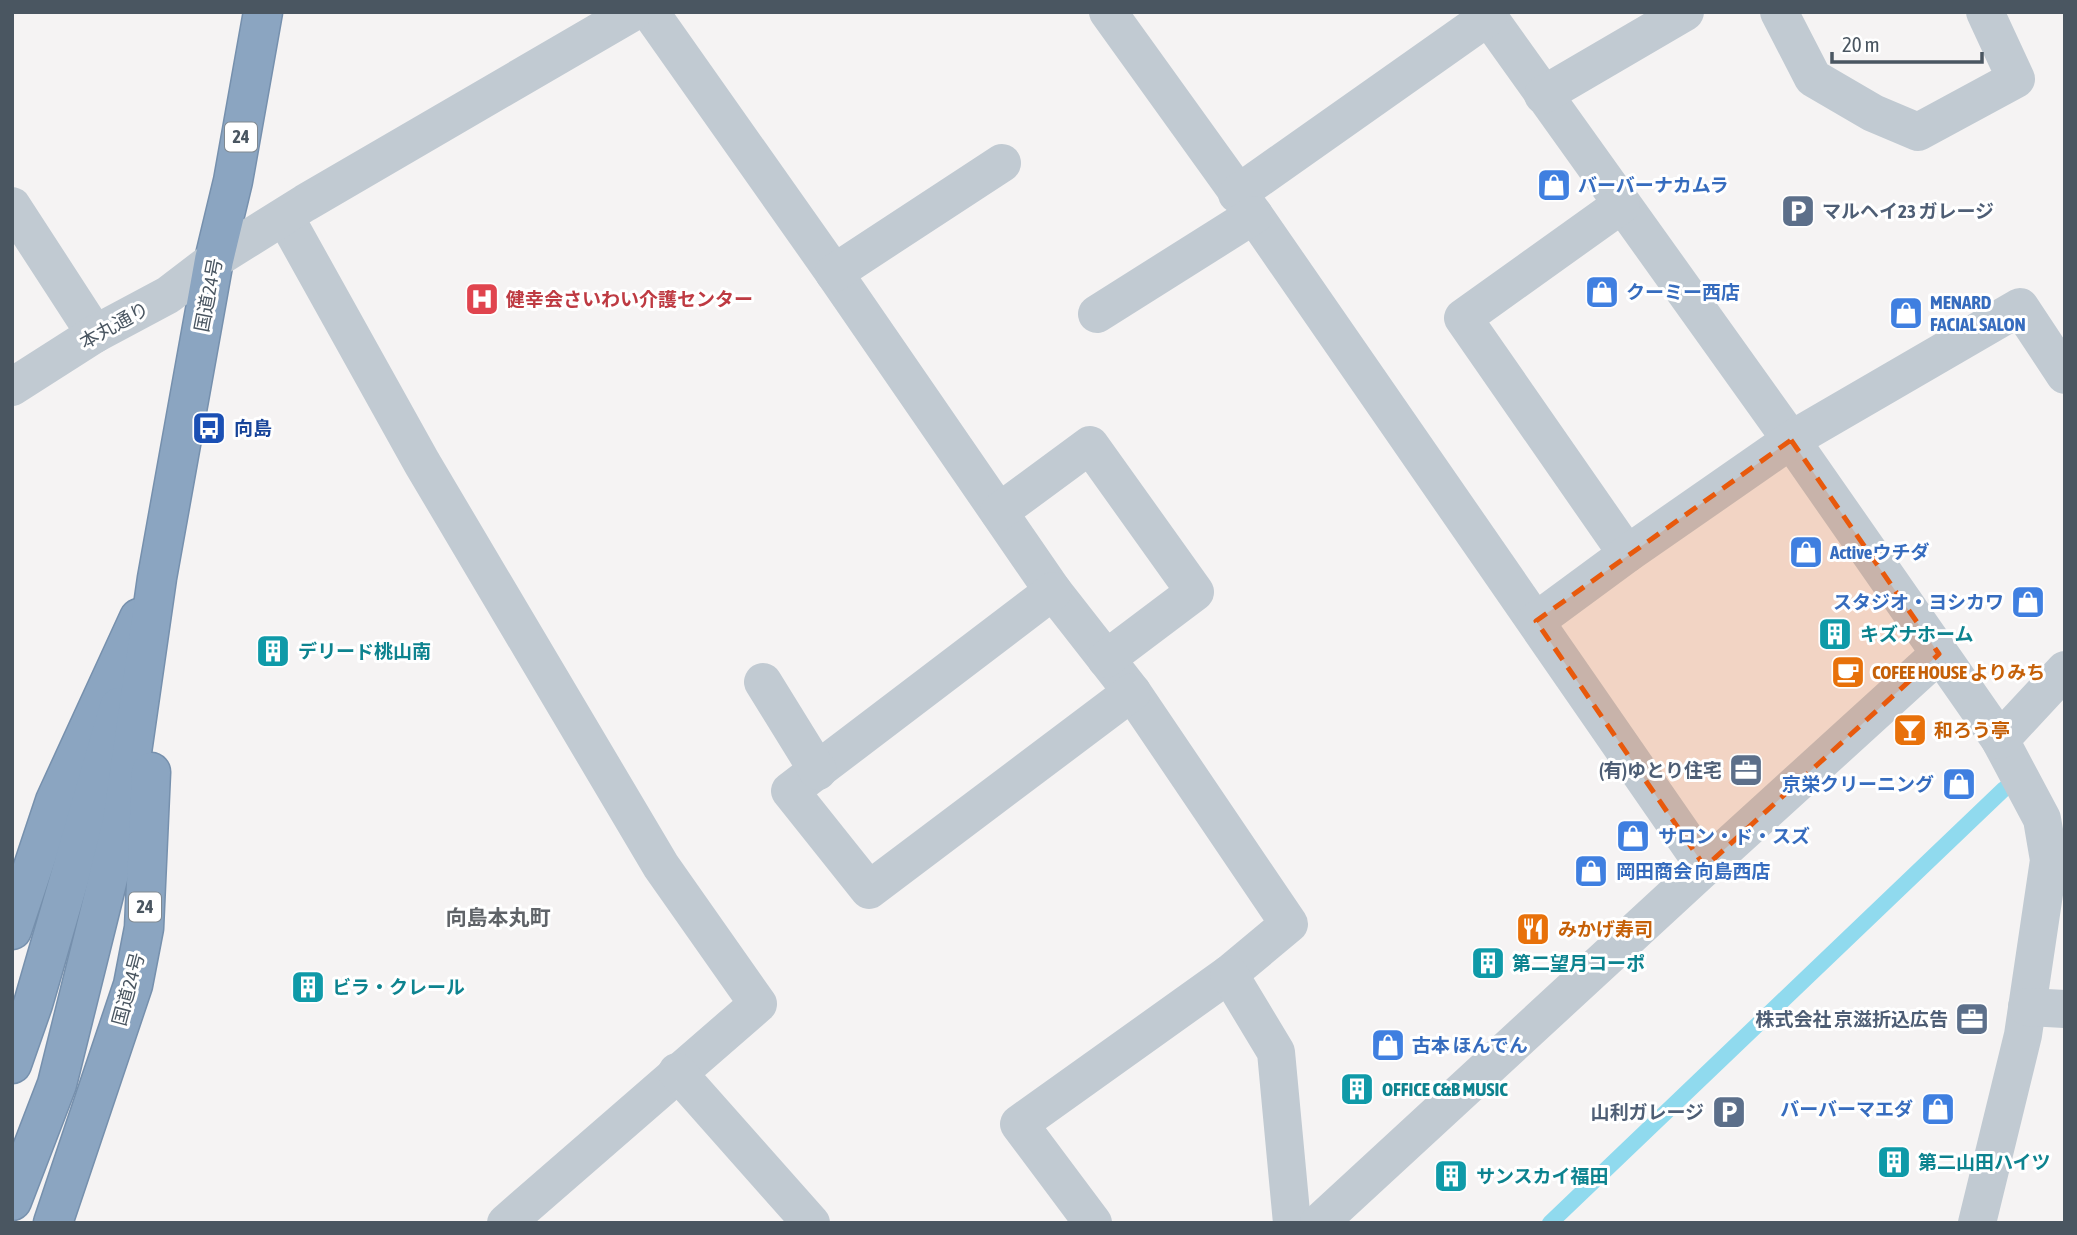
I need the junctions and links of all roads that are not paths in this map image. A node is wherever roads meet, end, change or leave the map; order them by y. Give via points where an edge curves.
1 (263, 12) edge
2 (633, 12) edge
3 (650, 12) edge
4 (1108, 12) edge
5 (1685, 12) edge
6 (1779, 12) edge
7 (1985, 12) edge
8 (1486, 15) edge
9 (584, 25) edge
10 (1543, 95) junction
11 (1002, 163) dead end
12 (1245, 205) junction
13 (1621, 205) junction
14 (12, 206) edge
15 (285, 217) junction
16 (214, 260) junction
17 (834, 273) junction
18 (1097, 314) dead end
19 (95, 334) junction
20 (2065, 375) edge
21 (12, 387) edge
22 (1791, 440) junction
23 (999, 512) junction
24 (1627, 554) junction
25 (157, 578) junction
26 (1053, 591) junction
27 (1536, 621) junction
28 (1939, 654) junction
29 (1106, 659) junction
30 (2065, 670) edge
31 (763, 682) dead end
32 (1132, 692) junction
33 (2000, 740) junction
34 (818, 771) junction
35 (1704, 867) junction
36 (12, 930) edge
37 (1229, 974) junction
38 (2027, 1007) junction
39 (2065, 1009) edge
40 (12, 1063) edge
41 (677, 1072) junction
42 (12, 1201) edge
43 (1293, 1219) edge
44 (53, 1223) edge
45 (506, 1223) edge
46 (811, 1223) edge
47 (1093, 1223) edge
48 (1977, 1223) edge

1 - 16 highway, 国道24号 / 24
2 - 9 street, 本丸通り
3 - 17 street
4 - 12 street
5 - 10 street
6 - 7 street via 1813,78 1872,113 1918,132 2016,79
8 - 10 street
8 - 12 street
9 - 15 street, 本丸通り
10 - 13 street
11 - 17 street
12 - 18 street
12 - 27 street
13 - 22 street
13 - 24 street via 1462,318
14 - 19 street
15 - 16 street, 本丸通り
15 - 41 street via 422,463 661,866 758,1004
16 - 19 street, 本丸通り via 168,295
16 - 25 highway, 国道24号 / 24
17 - 23 street
19 - 21 street, 本丸通り
20 - 22 street via 2020,307
22 - 24 street
22 - 28 street
23 - 26 street
23 - 29 street via 1090,445 1195,592
24 - 27 street
25 - 36 highway, 国道24号 / 24 via 55,801
25 - 40 highway, 国道24号 / 24
25 - 42 highway, 国道24号 / 24 via 122,822 57,1084
25 - 44 highway, 国道24号 / 24 via 144,928 133,985
26 - 29 street
26 - 34 street
27 - 35 street
28 - 33 street
28 - 35 street
29 - 32 street
30 - 33 street
31 - 34 street
32 - 34 street via 869,890 790,792
32 - 37 street via 1289,924
33 - 38 street via 2042,819 2049,860
35 - 43 street
37 - 43 street via 1276,1052
37 - 47 street via 1019,1124
38 - 39 street
38 - 48 street
41 - 45 street
41 - 46 street

